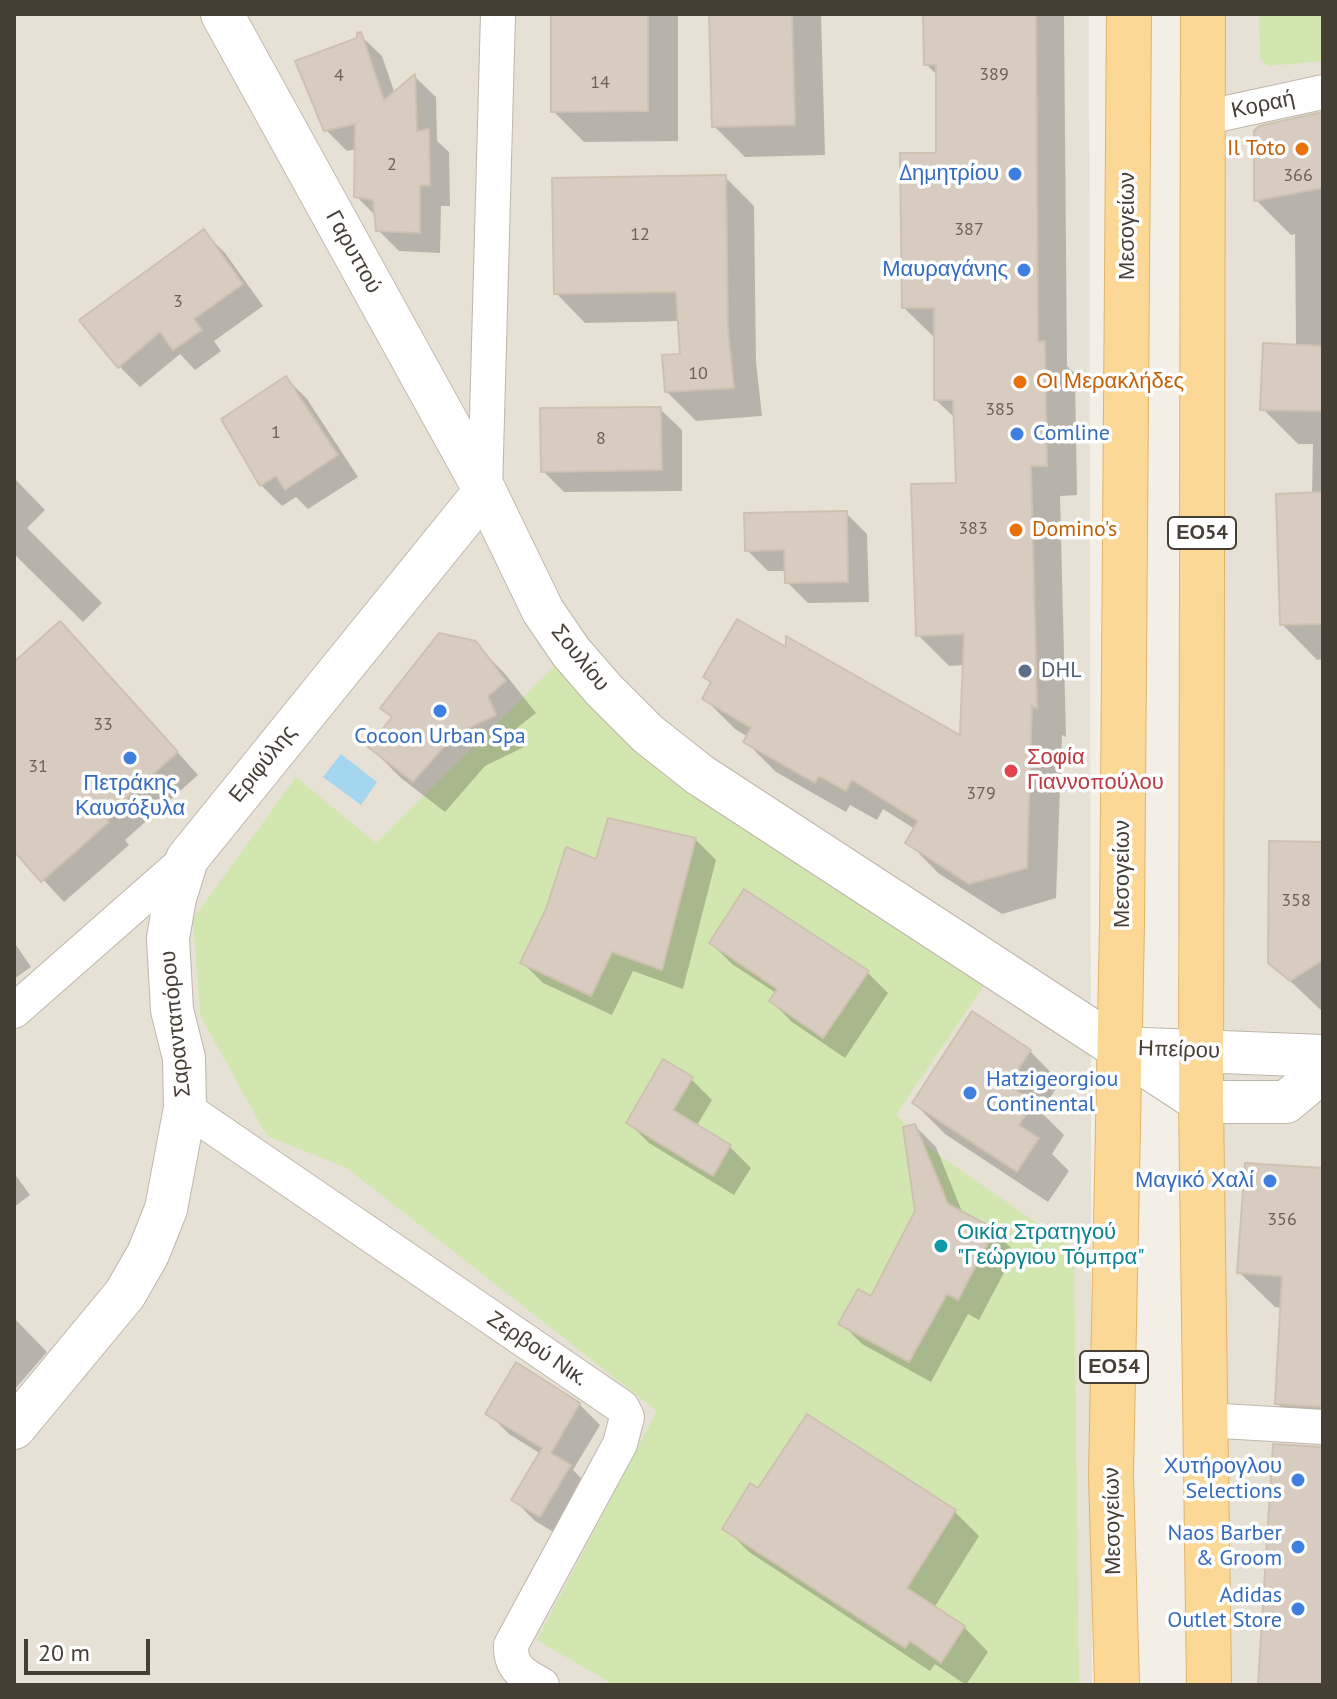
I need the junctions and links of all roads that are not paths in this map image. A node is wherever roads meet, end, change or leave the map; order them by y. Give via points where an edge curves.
1 (222, 14) edge
2 (498, 14) edge
3 (1129, 14) edge
4 (1203, 14) edge
5 (1323, 92) edge
6 (1203, 118) junction
7 (485, 491) junction
8 (187, 859) junction
9 (14, 1011) edge
10 (1120, 1048) junction
11 (1201, 1051) junction
12 (1323, 1056) edge
13 (1323, 1071) edge
14 (1201, 1102) junction
15 (185, 1108) junction
16 (1205, 1420) junction
17 (1323, 1427) edge
18 (14, 1428) edge
19 (542, 1685) edge
20 (1117, 1685) edge
21 (1209, 1685) edge

1 - 7 street, Γαρυττού
2 - 7 street, Σουλίου
3 - 10 main road, Μεσογείων / ΕΟ54
4 - 6 main road, ΕΟ54
5 - 6 street, Κοραή
6 - 11 main road, ΕΟ54
7 - 8 street, Εριφύλης
7 - 10 street, Σουλίου via 543,611 571,652 648,734 700,775
8 - 9 street, Εριφύλης
8 - 15 street, Σαρανταπόρου via 168,938
10 - 11 street, Ηπείρου
10 - 14 street, Ηπείρου
10 - 20 main road, Μεσογείων / ΕΟ54 via 1111,1475
11 - 12 street, Ηπείρου
11 - 14 main road, ΕΟ54
13 - 14 street via 1286,1102
14 - 16 main road, ΕΟ54
15 - 18 street, Σαρανταπόρου via 166,1209 148,1254 125,1294
15 - 19 street, Ζερβού Νικ. via 622,1407 627,1417 620,1444 511,1645 514,1665
16 - 17 street
16 - 21 main road, ΕΟ54

